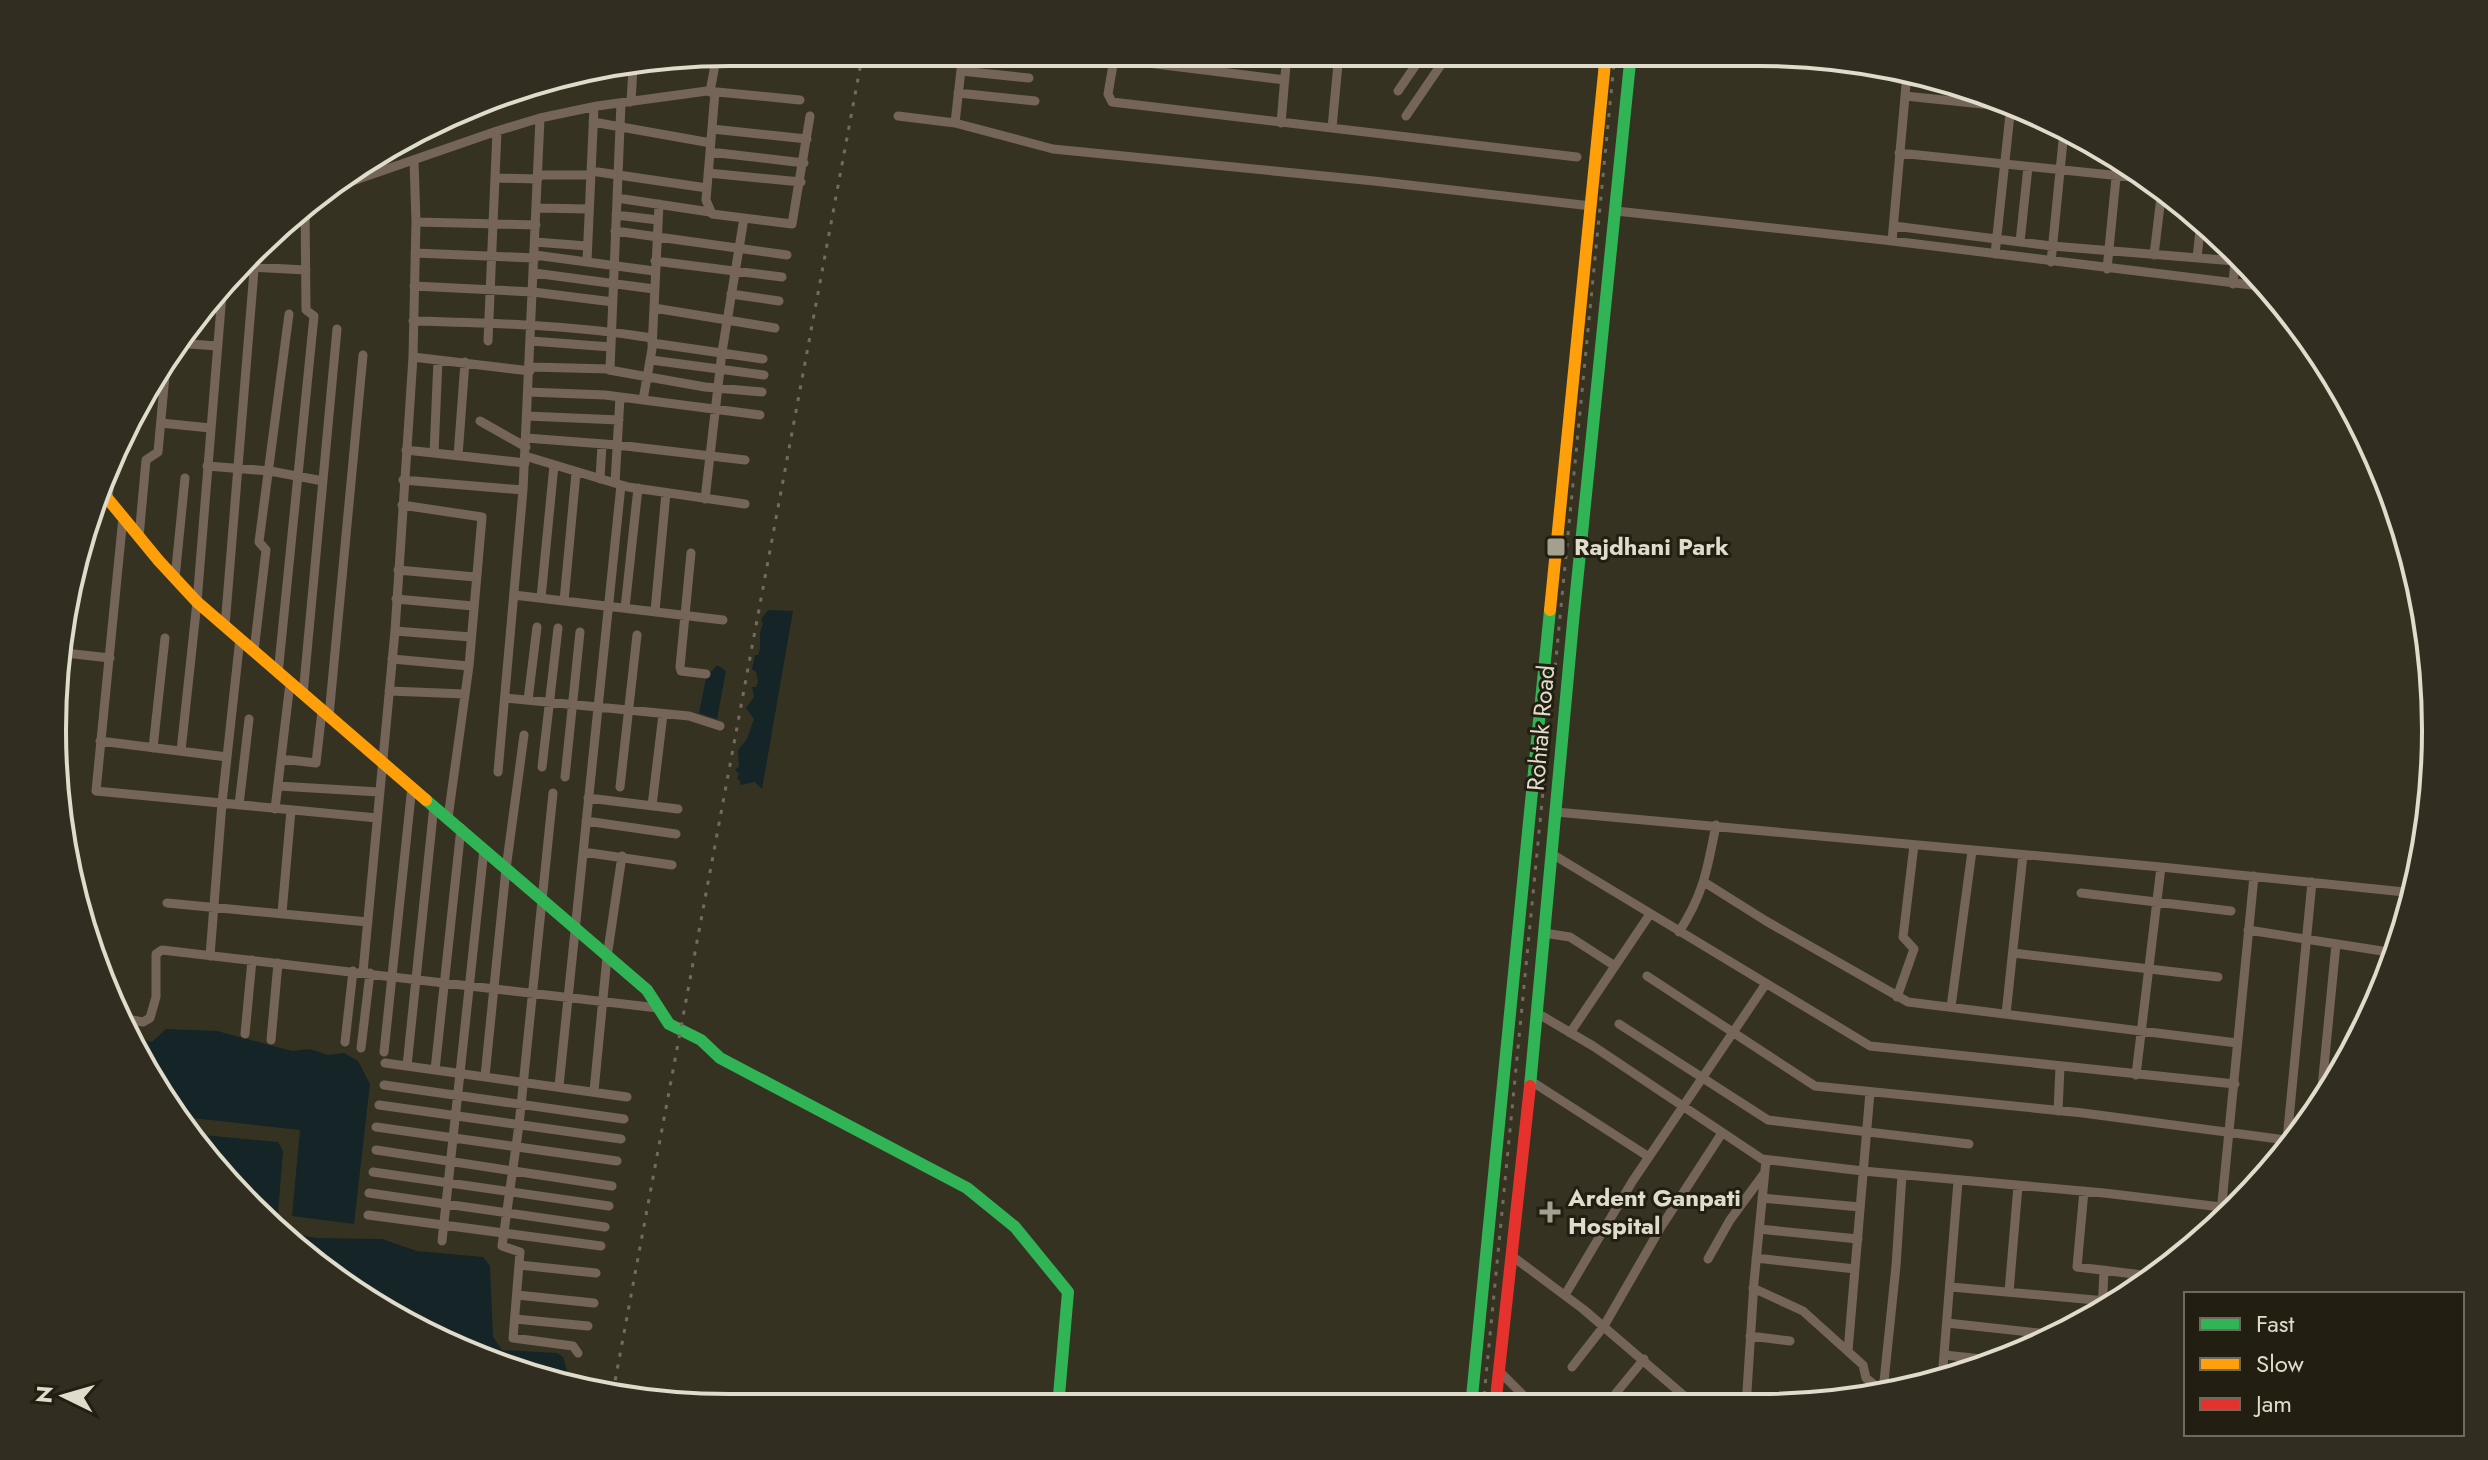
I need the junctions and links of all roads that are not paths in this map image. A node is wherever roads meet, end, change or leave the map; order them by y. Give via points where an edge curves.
1 (713, 66) edge
2 (962, 66) edge
3 (1112, 66) edge
4 (1185, 66) edge
5 (1286, 66) edge
6 (1338, 66) edge
7 (1415, 66) edge
8 (1439, 66) edge
9 (1605, 66) edge
10 (1630, 66) edge
11 (961, 71) junction
12 (632, 74) edge
13 (1029, 78) dead end
14 (1285, 80) junction
15 (1906, 83) edge
16 (1398, 91) dead end
17 (712, 92) junction
18 (958, 93) junction
19 (1905, 96) junction
20 (800, 100) dead end
21 (1035, 101) dead end
22 (626, 102) junction
23 (1975, 103) edge
24 (594, 107) junction
25 (810, 116) dead end
26 (898, 116) dead end
27 (1406, 116) dead end
28 (2010, 116) edge
29 (540, 118) junction
30 (593, 122) junction
31 (955, 123) junction
32 (1281, 123) junction
33 (620, 128) junction
34 (1332, 128) junction
35 (712, 129) junction
36 (497, 131) junction
37 (807, 139) junction
38 (2063, 140) edge
39 (711, 148) junction
40 (1899, 153) junction
41 (1577, 157) dead end
42 (414, 160) junction
43 (804, 163) junction
44 (2005, 164) junction
45 (381, 166) edge
46 (2028, 167) junction
47 (2060, 170) junction
48 (2116, 171) edge
49 (591, 173) junction
50 (708, 173) junction
51 (618, 175) junction
52 (2116, 175) junction
53 (2124, 176) edge
54 (538, 177) junction
55 (495, 178) junction
56 (801, 182) junction
57 (707, 188) junction
58 (617, 198) junction
59 (2160, 202) edge
60 (659, 204) junction
61 (1591, 206) junction
62 (537, 208) junction
63 (589, 209) junction
64 (1616, 211) junction
65 (710, 212) junction
66 (616, 215) junction
67 (744, 218) junction
68 (305, 220) edge
69 (658, 220) junction
70 (416, 222) junction
71 (493, 224) junction
72 (536, 225) junction
73 (1894, 226) junction
74 (615, 231) junction
75 (2200, 234) edge
76 (657, 237) junction
77 (1997, 240) junction
78 (1892, 241) junction
79 (535, 242) junction
80 (2020, 242) junction
81 (587, 246) junction
82 (2052, 246) junction
83 (739, 249) junction
84 (2109, 251) junction
85 (415, 253) junction
86 (1995, 254) junction
87 (787, 255) dead end
88 (2154, 255) junction
89 (491, 256) junction
90 (535, 256) junction
91 (2197, 258) junction
92 (2228, 260) edge
93 (587, 261) junction
94 (2051, 262) junction
95 (256, 264) edge
96 (613, 264) junction
97 (655, 266) junction
98 (2234, 267) edge
99 (252, 269) edge
100 (2107, 269) junction
101 (306, 270) junction
102 (735, 271) junction
103 (534, 273) junction
104 (782, 277) dead end
105 (612, 283) junction
106 (2233, 284) junction
107 (414, 286) junction
108 (2251, 286) edge
109 (654, 289) junction
110 (489, 290) junction
111 (533, 292) junction
112 (731, 294) junction
113 (779, 301) dead end
114 (613, 302) junction
115 (654, 308) junction
116 (216, 310) edge
117 (289, 314) dead end
118 (413, 321) junction
119 (726, 321) junction
120 (489, 323) junction
121 (532, 324) junction
122 (775, 328) dead end
123 (337, 329) dead end
124 (612, 331) junction
125 (652, 340) junction
126 (488, 341) dead end
127 (531, 341) junction
128 (190, 344) edge
129 (217, 346) junction
130 (611, 347) junction
131 (722, 352) junction
132 (363, 355) dead end
133 (413, 357) junction
134 (763, 359) dead end
135 (438, 360) junction
136 (651, 360) junction
137 (465, 362) junction
138 (530, 369) junction
139 (720, 369) junction
140 (609, 370) junction
141 (764, 375) dead end
142 (646, 377) junction
143 (164, 383) edge
144 (718, 387) junction
145 (528, 392) junction
146 (762, 392) dead end
147 (620, 397) junction
148 (643, 400) junction
149 (715, 409) junction
150 (760, 415) dead end
151 (527, 416) junction
152 (619, 420) junction
153 (480, 421) dead end
154 (161, 423) junction
155 (210, 428) junction
156 (602, 444) junction
157 (617, 445) junction
158 (406, 450) junction
159 (525, 451) junction
160 (434, 453) junction
161 (458, 456) junction
162 (710, 456) junction
163 (745, 460) dead end
164 (554, 465) junction
165 (207, 466) junction
166 (238, 468) junction
167 (270, 471) junction
168 (576, 473) junction
169 (299, 476) junction
170 (185, 478) dead end
171 (600, 479) junction
172 (403, 480) junction
173 (323, 481) junction
174 (618, 484) junction
175 (638, 488) junction
176 (523, 490) junction
177 (666, 493) junction
178 (108, 499) edge
179 (705, 499) junction
180 (745, 504) dead end
181 (402, 505) junction
182 (123, 517) junction
183 (139, 537) junction
184 (691, 553) dead end
185 (398, 570) junction
186 (475, 577) junction
187 (175, 578) junction
188 (514, 595) junction
189 (541, 598) junction
190 (396, 599) junction
191 (564, 601) junction
192 (197, 602) junction
193 (473, 606) junction
194 (608, 606) junction
195 (625, 608) junction
196 (655, 611) junction
197 (685, 615) junction
198 (723, 620) dead end
199 (225, 626) junction
200 (537, 627) dead end
201 (558, 628) dead end
202 (395, 631) junction
203 (580, 632) dead end
204 (637, 635) dead end
205 (471, 637) junction
206 (165, 638) dead end
207 (240, 638) junction
208 (254, 651) junction
209 (71, 654) edge
210 (110, 658) junction
211 (392, 659) junction
212 (469, 666) junction
213 (278, 674) junction
214 (706, 674) dead end
215 (290, 683) junction
216 (389, 691) junction
217 (465, 694) junction
218 (303, 695) junction
219 (506, 698) junction
220 (528, 700) junction
221 (549, 702) junction
222 (573, 705) junction
223 (597, 707) junction
224 (629, 710) junction
225 (325, 713) junction
226 (663, 714) junction
227 (249, 719) dead end
228 (720, 726) dead end
229 (524, 735) dead end
230 (1539, 740) junction
231 (100, 741) junction
232 (1562, 741) junction
233 (153, 748) junction
234 (181, 751) junction
235 (227, 757) junction
236 (281, 759) junction
237 (382, 759) junction
238 (542, 767) dead end
239 (498, 772) dead end
240 (565, 777) dead end
241 (278, 786) junction
242 (412, 786) junction
243 (620, 787) dead end
244 (379, 792) junction
245 (553, 793) dead end
246 (588, 798) junction
247 (222, 803) junction
248 (239, 805) junction
249 (434, 805) junction
250 (652, 806) junction
251 (275, 809) junction
252 (678, 809) dead end
253 (291, 810) junction
254 (1556, 812) junction
255 (377, 818) junction
256 (448, 818) junction
257 (586, 821) junction
258 (1716, 825) junction
259 (461, 828) junction
260 (676, 834) dead end
261 (1914, 845) junction
262 (484, 849) junction
263 (1972, 851) junction
264 (583, 852) junction
265 (1552, 854) junction
266 (2023, 855) junction
267 (622, 856) junction
268 (672, 865) dead end
269 (2161, 867) junction
270 (506, 869) junction
271 (2254, 876) junction
272 (1704, 882) junction
273 (2312, 882) junction
274 (2402, 890) edge
275 (2081, 893) dead end
276 (542, 900) junction
277 (167, 903) dead end
278 (2157, 903) junction
279 (214, 907) junction
280 (2231, 911) dead end
281 (282, 913) junction
282 (1650, 914) junction
283 (368, 922) junction
284 (575, 929) junction
285 (2248, 930) junction
286 (1679, 932) junction
287 (1544, 933) junction
288 (2307, 939) junction
289 (2336, 944) junction
290 (2384, 951) edge
291 (2013, 953) junction
292 (210, 956) junction
293 (607, 957) junction
294 (252, 960) junction
295 (278, 963) junction
296 (1615, 966) junction
297 (2150, 968) junction
298 (362, 972) junction
299 (394, 976) junction
300 (1647, 976) dead end
301 (2218, 977) dead end
302 (417, 979) junction
303 (444, 982) junction
304 (1765, 985) junction
305 (471, 986) junction
306 (495, 989) junction
307 (532, 994) junction
308 (1897, 997) junction
309 (568, 998) junction
310 (603, 1003) junction
311 (1951, 1007) junction
312 (658, 1008) junction
313 (1537, 1013) junction
314 (2006, 1014) junction
315 (132, 1020) edge
316 (1619, 1024) dead end
317 (2143, 1031) junction
318 (1570, 1033) junction
319 (245, 1034) dead end
320 (1733, 1034) junction
321 (271, 1040) dead end
322 (345, 1042) dead end
323 (2237, 1043) junction
324 (361, 1048) dead end
325 (407, 1066) junction
326 (2060, 1067) junction
327 (435, 1070) junction
328 (461, 1073) junction
329 (2136, 1075) junction
330 (485, 1076) junction
331 (1704, 1077) junction
332 (2323, 1078) edge
333 (523, 1081) junction
334 (1531, 1081) junction
335 (2235, 1084) junction
336 (384, 1085) dead end
337 (559, 1086) junction
338 (594, 1091) junction
339 (1870, 1092) junction
340 (459, 1095) junction
341 (627, 1097) dead end
342 (521, 1103) junction
343 (379, 1105) dead end
344 (1684, 1107) junction
345 (2058, 1111) junction
346 (456, 1117) junction
347 (624, 1119) dead end
348 (519, 1125) junction
349 (2291, 1126) edge
350 (376, 1127) dead end
351 (1866, 1132) junction
352 (1722, 1133) junction
353 (2229, 1133) junction
354 (453, 1138) junction
355 (621, 1139) dead end
356 (2278, 1142) edge
357 (1969, 1144) dead end
358 (516, 1147) junction
359 (376, 1150) dead end
360 (1649, 1157) junction
361 (1766, 1160) junction
362 (450, 1161) junction
363 (617, 1161) dead end
364 (513, 1170) junction
365 (1863, 1171) junction
366 (373, 1172) dead end
367 (1765, 1173) junction
368 (1902, 1175) junction
369 (1958, 1181) junction
370 (448, 1183) junction
371 (612, 1186) dead end
372 (2018, 1186) junction
373 (510, 1190) junction
374 (2084, 1191) junction
375 (369, 1193) dead end
376 (1762, 1198) junction
377 (446, 1203) junction
378 (609, 1206) dead end
379 (1860, 1207) junction
380 (2221, 1207) joint
381 (507, 1211) junction
382 (368, 1215) dead end
383 (444, 1224) junction
384 (605, 1227) dead end
385 (1759, 1229) junction
386 (504, 1233) junction
387 (1858, 1239) junction
388 (442, 1241) dead end
389 (601, 1246) dead end
390 (1512, 1256) junction
391 (1756, 1258) junction
392 (1708, 1259) dead end
393 (519, 1265) junction
394 (1855, 1269) junction
395 (2104, 1270) junction
396 (596, 1273) dead end
397 (2138, 1274) edge
398 (1951, 1287) junction
399 (1753, 1288) junction
400 (2009, 1292) junction
401 (517, 1295) junction
402 (1565, 1295) junction
403 (2103, 1297) edge
404 (2099, 1300) edge
405 (594, 1303) dead end
406 (515, 1319) junction
407 (1947, 1323) junction
408 (588, 1326) dead end
409 (1604, 1326) junction
410 (2036, 1333) edge
411 (1750, 1336) junction
412 (1790, 1341) dead end
413 (1848, 1351) junction
414 (578, 1353) dead end
415 (1944, 1355) junction
416 (1973, 1358) edge
417 (1644, 1359) junction
418 (1572, 1367) dead end
419 (1943, 1367) edge
420 (1499, 1371) junction
421 (1883, 1382) edge
422 (1873, 1383) edge
423 (1616, 1393) dead end
424 (1059, 1394) edge
425 (1472, 1394) edge
426 (1496, 1394) edge
427 (1522, 1394) edge
428 (1684, 1394) edge
429 (1747, 1394) edge

1 - 17 street
2 - 11 street
3 - 32 street via 1108,94 1112,102
4 - 14 street
5 - 14 street
6 - 34 street
7 - 16 street
8 - 27 street
9 - 61 main road, Rohtak Road
10 - 64 main road, Rohtak Road
11 - 13 street
11 - 18 street
12 - 22 street
14 - 32 street
15 - 19 street
17 - 20 street
17 - 22 street
17 - 35 street
18 - 21 street
18 - 31 street
19 - 23 street
19 - 40 street
22 - 24 street
22 - 33 street
24 - 29 street
24 - 30 street
25 - 37 street
26 - 31 street
28 - 44 street
29 - 36 street
29 - 54 street
30 - 33 street
30 - 49 street
31 - 61 street via 1053,149
32 - 34 street
33 - 39 street
33 - 51 street
34 - 41 street
35 - 37 street
35 - 39 street
36 - 42 street
36 - 55 street
37 - 43 street
38 - 47 street
39 - 43 street
39 - 50 street
40 - 44 street
40 - 73 street
42 - 45 street
42 - 70 street
43 - 56 street
44 - 46 street
44 - 77 street
46 - 47 street
46 - 80 street
47 - 52 street
47 - 82 street
48 - 52 street
49 - 51 street
49 - 54 street
49 - 63 street
50 - 56 street
50 - 57 street
51 - 57 street
51 - 58 street
52 - 53 street
52 - 84 street
54 - 55 street
54 - 62 street
55 - 71 street
56 - 67 street via 792,224
57 - 65 street
58 - 60 street
58 - 66 street
59 - 88 street
60 - 65 street
60 - 69 street
61 - 230 main road, Rohtak Road
62 - 63 street
62 - 72 street
63 - 81 street
64 - 78 street
64 - 232 main road, Rohtak Road
65 - 67 street
66 - 69 street
66 - 74 street
67 - 83 street
68 - 101 street
69 - 76 street
70 - 71 street
70 - 85 street
71 - 72 street
71 - 89 street
72 - 79 street
73 - 77 street
73 - 78 street
74 - 76 street
74 - 96 street
75 - 91 street
76 - 83 street
76 - 97 street
77 - 80 street
77 - 86 street
78 - 86 street
79 - 81 street
79 - 90 street
80 - 82 street
81 - 93 street
82 - 84 street
82 - 94 street
83 - 87 street
83 - 102 street
84 - 88 street
84 - 100 street
85 - 89 street
85 - 107 street
86 - 94 street
88 - 91 street
89 - 90 street
89 - 110 street
90 - 93 street
90 - 103 street
91 - 92 street
93 - 96 street
94 - 100 street
95 - 101 street
96 - 97 street
96 - 105 street
97 - 102 street
97 - 109 street
98 - 106 street
99 - 166 street
100 - 106 street
101 - 169 street via 306,310 314,316
102 - 104 street
102 - 112 street
103 - 105 street
103 - 111 street
105 - 109 street
105 - 114 street
106 - 108 street
107 - 110 street
107 - 118 street
109 - 115 street
110 - 111 street
110 - 120 street
111 - 114 street
111 - 121 street
112 - 113 street
112 - 119 street
114 - 124 street
115 - 119 street
115 - 125 street
116 - 129 street
117 - 167 street
118 - 120 street
118 - 133 street
119 - 122 street
119 - 131 street
120 - 121 street
120 - 126 street
121 - 124 street
121 - 127 street
123 - 173 street
124 - 125 street
124 - 130 street
125 - 131 street
125 - 136 street
127 - 130 street
127 - 138 street
128 - 129 street
129 - 155 street
130 - 140 street
131 - 134 street
131 - 139 street
132 - 225 street
133 - 135 street
133 - 158 street
135 - 137 street
135 - 160 street
136 - 139 street
136 - 142 street
137 - 138 street
137 - 161 street
138 - 140 street
138 - 145 street
139 - 141 street
139 - 144 street
140 - 142 street
142 - 144 street
142 - 148 street
143 - 154 street
144 - 146 street
144 - 149 street
145 - 147 street
145 - 151 street
147 - 148 street
147 - 152 street
148 - 149 street
149 - 150 street
149 - 162 street
151 - 152 street
151 - 159 street
152 - 157 street
153 - 159 street
154 - 155 street
154 - 183 street via 158,452 146,460
155 - 165 street
156 - 157 street
156 - 159 street
156 - 171 street
157 - 162 street
157 - 174 street
158 - 160 street
158 - 172 street
159 - 161 street
159 - 164 street
159 - 176 street
160 - 161 street
162 - 163 street
162 - 179 street
164 - 168 street
164 - 189 street
165 - 166 street
165 - 192 street
166 - 167 street
166 - 199 street
167 - 169 street
167 - 208 street via 259,542 266,550
168 - 171 street
168 - 191 street
169 - 173 street
169 - 213 street
170 - 187 street
171 - 174 street
172 - 176 street
172 - 181 street
173 - 218 street
174 - 175 street
174 - 194 street
175 - 177 street
175 - 195 street
176 - 188 street
177 - 179 street
177 - 196 street
178 - 182 main road
179 - 180 street
181 - 185 street
181 - 186 street via 481,515
182 - 183 main road
182 - 210 street
183 - 187 main road
184 - 197 street
185 - 186 street
185 - 190 street
186 - 193 street
187 - 192 main road
188 - 189 street
188 - 219 street
189 - 191 street
190 - 193 street
190 - 202 street
191 - 194 street
192 - 199 main road
192 - 234 street
193 - 205 street
194 - 195 street
194 - 223 street
195 - 196 street
196 - 197 street
197 - 198 street
197 - 214 street via 680,670
199 - 207 main road
200 - 220 street
201 - 221 street
202 - 205 street
202 - 211 street
203 - 222 street
204 - 224 street
205 - 212 street
206 - 233 street
207 - 208 main road
207 - 235 street
208 - 213 main road
209 - 210 street
210 - 231 street
211 - 212 street
211 - 216 street
212 - 217 street
213 - 215 main road
215 - 218 main road
215 - 236 street
216 - 217 street
216 - 237 street
217 - 256 street
218 - 225 main road
219 - 220 street
219 - 239 street
220 - 221 street
221 - 222 street
221 - 238 street
222 - 223 street
222 - 240 street
223 - 224 street
223 - 246 street
224 - 226 street
224 - 243 street
225 - 236 street via 316,763
225 - 237 main road
226 - 228 street
226 - 250 street
227 - 248 street
229 - 270 street
230 - 232 main road
230 - 425 main road, Rohtak Road
231 - 233 street
231 - 247 street via 97,792
232 - 254 main road, Rohtak Road
233 - 234 street
234 - 235 street
235 - 247 street
236 - 241 street
237 - 242 main road
237 - 244 street
241 - 244 street
241 - 251 street
242 - 249 main road
242 - 299 street
244 - 255 street
245 - 276 street
246 - 250 street
246 - 257 street
247 - 248 street
247 - 279 street
248 - 251 street
249 - 256 main road
249 - 302 street
250 - 252 street
251 - 253 street
253 - 255 street
253 - 281 street
254 - 258 street
254 - 265 main road, Rohtak Road
255 - 283 street
256 - 259 main road
257 - 260 street
257 - 264 street
258 - 261 street
258 - 272 street
259 - 262 main road
259 - 303 street
261 - 263 street
261 - 308 street via 1903,937 1914,949
262 - 270 main road
262 - 305 street
263 - 266 street
263 - 311 street
264 - 267 street
264 - 284 street
265 - 282 street
265 - 287 main road, Rohtak Road
266 - 269 street
266 - 291 street
267 - 268 street
267 - 293 street
269 - 271 street
269 - 278 street
270 - 276 main road
270 - 306 street
271 - 273 street
271 - 285 street
272 - 286 street
272 - 308 street
273 - 274 street
273 - 288 street
275 - 278 street
276 - 284 main road
276 - 307 street
277 - 279 street
278 - 280 street
278 - 297 street
279 - 281 street
279 - 292 street
281 - 283 street
282 - 286 street
282 - 296 street
283 - 298 street
284 - 293 main road
284 - 309 street
285 - 288 street
285 - 323 street
286 - 304 street
287 - 296 street via 1570,937
287 - 313 main road, Rohtak Road
288 - 289 street
288 - 349 street
289 - 290 street
289 - 332 street
291 - 297 street
291 - 314 street
292 - 294 street
292 - 315 street via 158,951 150,1018
293 - 310 street
293 - 312 main road via 647,990
294 - 295 street
294 - 319 street
295 - 298 street
295 - 321 street
296 - 318 street
297 - 301 street
297 - 317 street
298 - 299 street
298 - 322 street
298 - 324 street
299 - 302 street
299 - 325 street via 385,1058
300 - 320 street
302 - 303 street
302 - 325 street
303 - 305 street
303 - 327 street
304 - 320 street
304 - 326 street via 1879,1049
305 - 306 street
305 - 328 street
306 - 307 street
306 - 330 street
307 - 309 street
307 - 333 street
308 - 311 street
309 - 310 street
309 - 337 street
310 - 312 street
310 - 338 street
311 - 314 street
312 - 424 main road via 669,1024 701,1040 720,1058 967,1188 1015,1227 1068,1292
313 - 318 street
313 - 334 main road, Rohtak Road
314 - 317 street
316 - 331 street
317 - 323 street
317 - 329 street
318 - 344 street
320 - 331 street
320 - 339 street via 1811,1085
323 - 335 street
325 - 327 street
326 - 329 street
326 - 345 street
327 - 328 street
328 - 330 street
328 - 340 street
329 - 335 street
330 - 333 street
331 - 344 street
331 - 351 street via 1768,1120
333 - 337 street
333 - 342 street
334 - 360 street
334 - 390 main road, Rohtak Road
335 - 353 street
336 - 340 street
337 - 338 street
338 - 341 street
339 - 345 street
339 - 351 street
340 - 342 street
340 - 346 street
342 - 347 street
342 - 348 street
343 - 346 street
344 - 352 street
344 - 360 street
345 - 353 street
346 - 348 street
346 - 354 street
348 - 355 street
348 - 358 street
350 - 354 street
351 - 357 street
351 - 365 street
352 - 361 street
352 - 409 street
353 - 356 street
353 - 380 street
354 - 358 street
354 - 362 street
358 - 363 street
358 - 364 street
359 - 362 street
360 - 402 street
361 - 365 street
361 - 367 street
362 - 364 street
362 - 370 street
364 - 371 street
364 - 373 street
365 - 368 street
365 - 379 street
366 - 370 street
367 - 376 street
367 - 392 street
368 - 369 street
368 - 421 street
369 - 372 street
369 - 398 street
370 - 373 street
370 - 377 street
372 - 374 street
372 - 400 street
373 - 378 street
373 - 381 street
374 - 380 street
374 - 395 street via 2075,1265
375 - 377 street
376 - 379 street
376 - 385 street
377 - 381 street
377 - 383 street
379 - 387 street
381 - 384 street
381 - 386 street
382 - 383 street
383 - 386 street
383 - 388 street
385 - 387 street
385 - 391 street
386 - 389 street
386 - 393 street via 502,1247 520,1251
387 - 394 street
390 - 402 street
390 - 420 main road, Rohtak Road
391 - 394 street
391 - 399 street
393 - 396 street
393 - 401 street
394 - 413 street
395 - 397 street
395 - 403 street
398 - 400 street
398 - 407 street
399 - 411 street
399 - 413 street via 1803,1311
400 - 404 street
401 - 405 street
401 - 406 street
402 - 409 street
406 - 408 street
406 - 414 street via 513,1338 573,1346
407 - 410 street
407 - 415 street
409 - 417 street
409 - 418 street
411 - 412 street
411 - 429 street
413 - 422 street
415 - 416 street
415 - 419 street
417 - 423 street
417 - 428 street
420 - 426 main road, Rohtak Road
420 - 427 street

